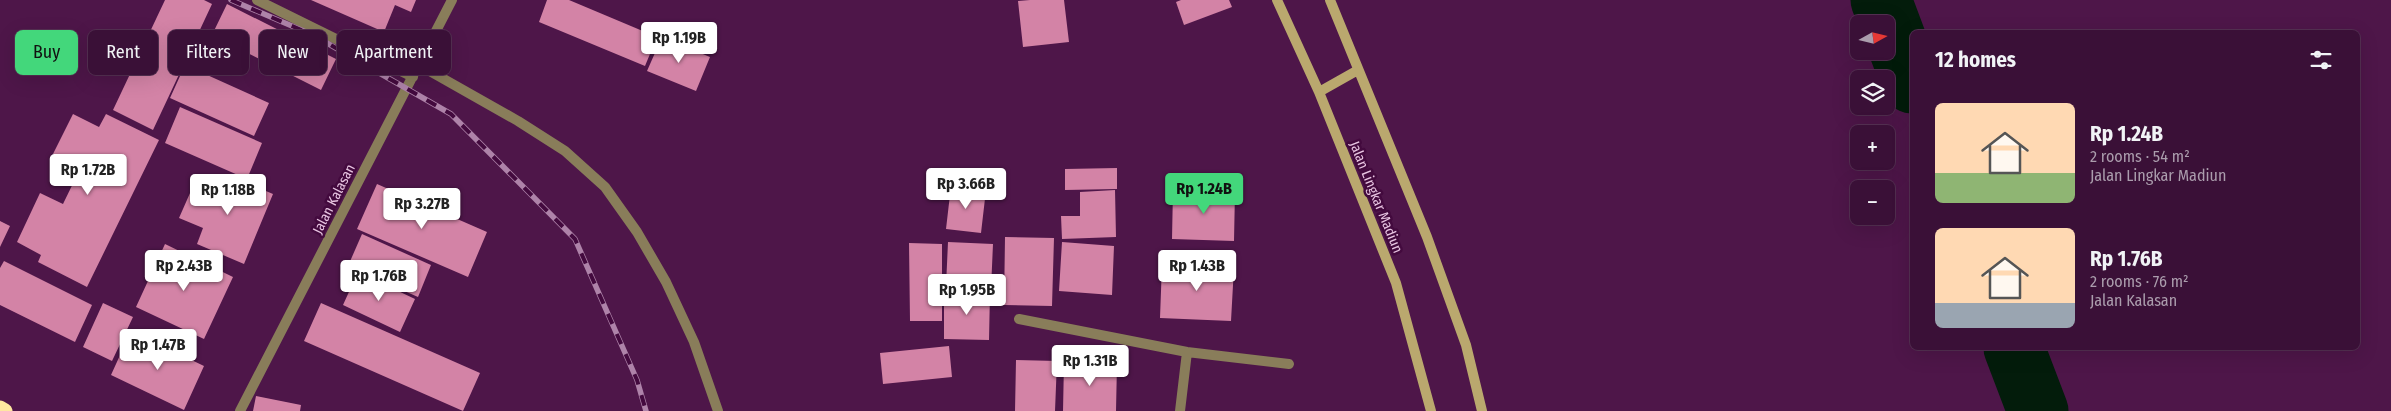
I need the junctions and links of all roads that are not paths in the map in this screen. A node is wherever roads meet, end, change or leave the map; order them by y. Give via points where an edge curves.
1 (257, 0) edge
2 (452, 0) edge
3 (1277, 0) edge
4 (1330, 0) edge
5 (437, 30) edge
6 (1358, 70) junction
7 (437, 75) edge
8 (413, 77) joint
9 (1318, 92) junction
10 (1019, 318) dead end
11 (1187, 352) junction
12 (1289, 364) dead end
13 (0, 408) edge
14 (5, 411) edge
15 (240, 411) edge
16 (718, 411) edge
17 (1180, 411) edge
18 (1431, 411) edge
19 (1482, 411) edge

1 - 8 street
2 - 5 street, Jalan Kalasan
3 - 9 main road, Jalan Lingkar Madiun
4 - 6 main road
6 - 9 main road
6 - 19 main road via 1457,318
7 - 16 street via 565,151 605,187 637,232 666,282 694,342
8 - 15 street, Jalan Kalasan
9 - 18 main road, Jalan Lingkar Madiun via 1396,283
10 - 11 street
11 - 12 street
11 - 17 street
13 - 14 highway

